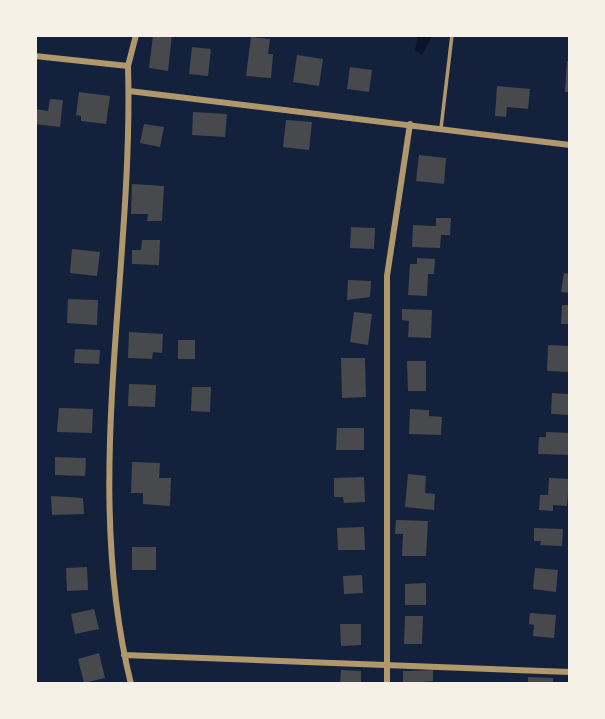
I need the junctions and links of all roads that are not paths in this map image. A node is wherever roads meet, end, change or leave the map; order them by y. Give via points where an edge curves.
1 (136, 35) edge
2 (452, 35) edge
3 (35, 56) edge
4 (128, 66) junction
5 (129, 91) junction
6 (410, 124) junction
7 (441, 128) junction
8 (570, 145) edge
9 (124, 655) junction
10 (388, 662) junction
11 (570, 672) edge
12 (131, 684) edge
13 (387, 684) edge

1 - 4 street
2 - 7 lane
3 - 4 street
4 - 5 street
5 - 6 street
5 - 9 street via 110,501 118,634
6 - 7 street
6 - 10 street via 387,276
7 - 8 street
9 - 10 street
9 - 12 street
10 - 11 street
10 - 13 street

